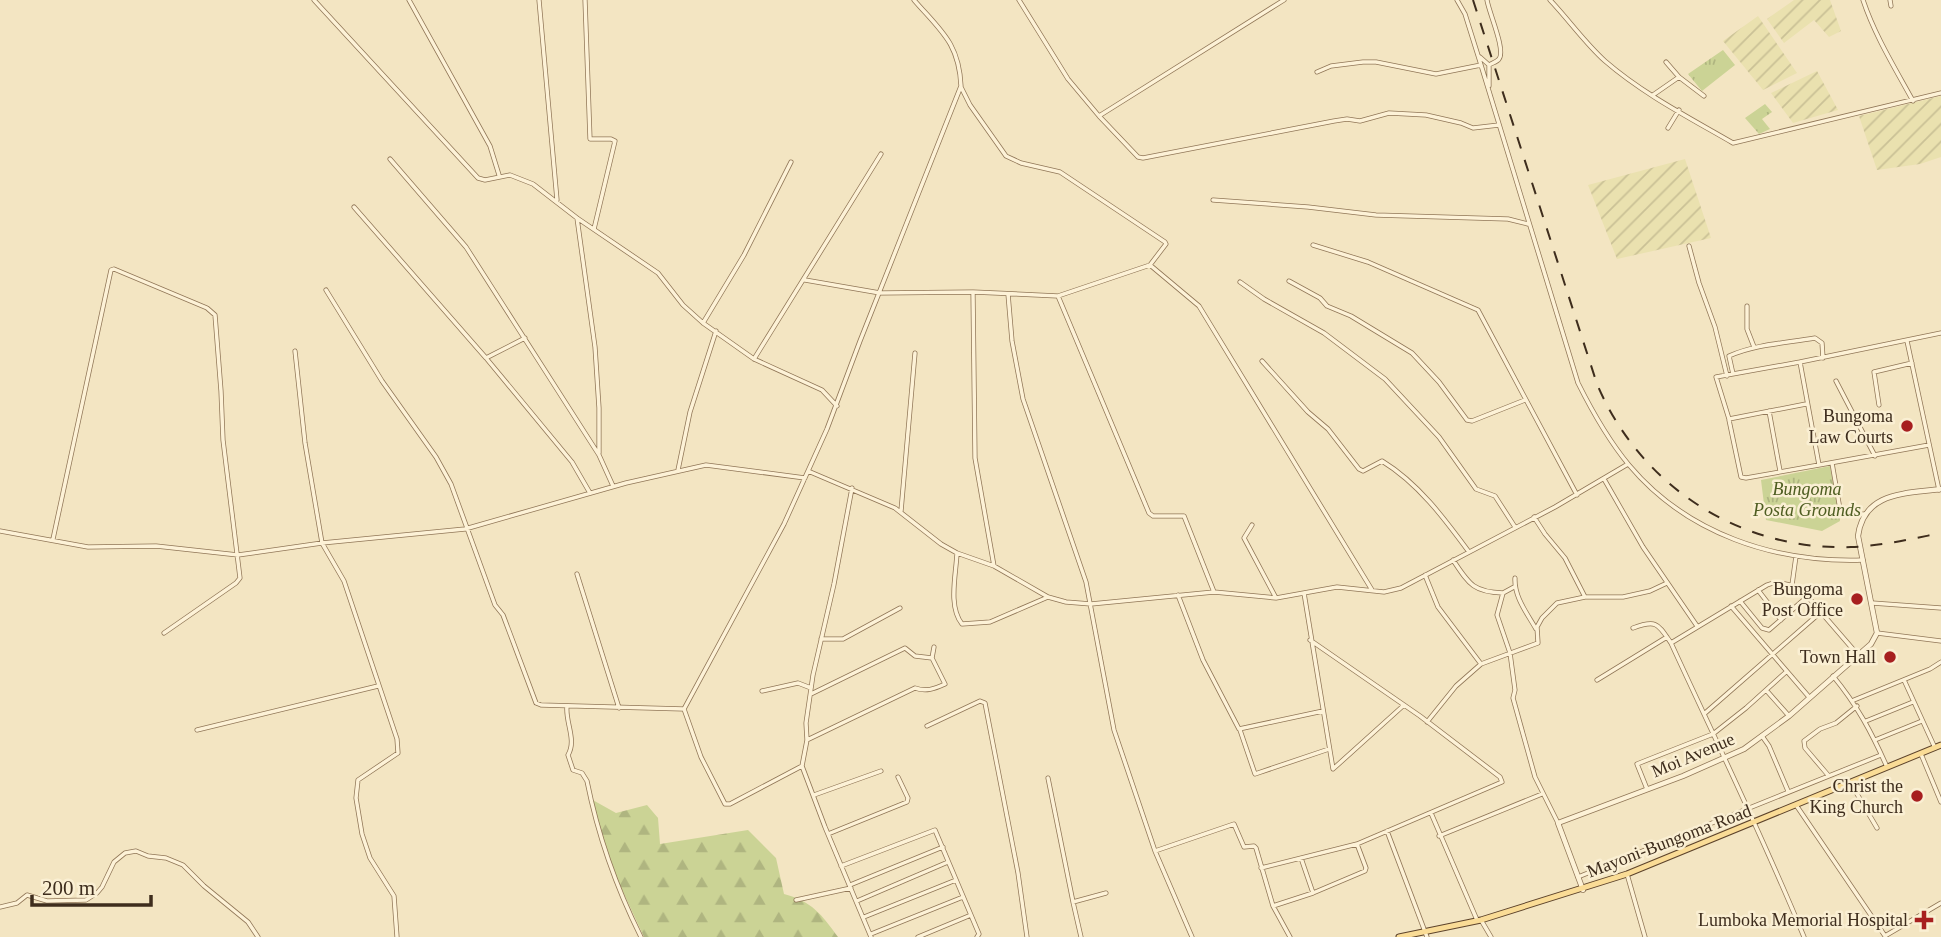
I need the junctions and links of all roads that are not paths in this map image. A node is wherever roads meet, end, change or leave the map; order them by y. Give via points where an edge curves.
1 (314, 0) edge
2 (410, 0) edge
3 (539, 0) edge
4 (585, 0) edge
5 (915, 0) edge
6 (1019, 0) edge
7 (1284, 0) edge
8 (1457, 0) edge
9 (1487, 0) edge
10 (1550, 0) edge
11 (1863, 0) edge
12 (1890, 0) edge
13 (1891, 6) dead end
14 (1479, 56) junction
15 (1666, 62) dead end
16 (1481, 65) junction
17 (1489, 65) junction
18 (1317, 72) dead end
19 (1679, 77) junction
20 (961, 86) junction
21 (1489, 88) junction
22 (1941, 93) edge
23 (1653, 95) junction
24 (1704, 96) dead end
25 (1913, 101) junction
26 (1679, 110) junction
27 (1099, 116) junction
28 (1499, 125) junction
29 (1668, 128) dead end
30 (881, 154) dead end
31 (390, 159) dead end
32 (791, 162) dead end
33 (499, 176) junction
34 (1213, 200) dead end
35 (557, 201) junction
36 (354, 207) dead end
37 (578, 218) junction
38 (1528, 224) junction
39 (594, 229) junction
40 (1313, 245) dead end
41 (1689, 246) dead end
42 (1150, 265) junction
43 (805, 280) junction
44 (1289, 281) dead end
45 (1240, 282) dead end
46 (326, 290) dead end
47 (973, 292) junction
48 (880, 293) junction
49 (1008, 294) junction
50 (1058, 296) junction
51 (1747, 306) dead end
52 (703, 323) junction
53 (716, 331) junction
54 (1941, 333) edge
55 (526, 338) junction
56 (1907, 341) junction
57 (1754, 347) junction
58 (295, 351) dead end
59 (915, 353) dead end
60 (486, 358) junction
61 (1822, 358) junction
62 (754, 359) junction
63 (1262, 361) dead end
64 (1800, 362) junction
65 (1912, 362) junction
66 (1733, 375) junction
67 (1727, 376) junction
68 (1836, 381) dead end
69 (1525, 400) junction
70 (1806, 404) junction
71 (1879, 405) dead end
72 (837, 407) junction
73 (1769, 411) junction
74 (1729, 419) junction
75 (1929, 445) junction
76 (599, 455) junction
77 (1875, 456) junction
78 (1832, 463) junction
79 (1628, 464) junction
80 (1819, 466) junction
81 (678, 470) junction
82 (808, 471) junction
83 (1781, 472) junction
84 (806, 478) junction
85 (1604, 478) junction
86 (613, 486) junction
87 (852, 488) junction
88 (1940, 489) edge
89 (590, 493) junction
90 (1577, 495) junction
91 (901, 512) junction
92 (1864, 514) junction
93 (1534, 517) junction
94 (1252, 525) dead end
95 (1515, 527) junction
96 (465, 529) junction
97 (0, 531) edge
98 (53, 539) junction
99 (322, 543) junction
100 (1469, 552) junction
101 (957, 553) junction
102 (238, 555) junction
103 (1797, 556) junction
104 (1453, 560) junction
105 (1863, 560) junction
106 (994, 566) junction
107 (577, 575) dead end
108 (1424, 575) junction
109 (1515, 578) dead end
110 (1667, 583) junction
111 (1792, 585) junction
112 (1514, 587) junction
113 (1371, 590) junction
114 (1758, 590) junction
115 (1214, 592) junction
116 (1304, 593) junction
117 (1503, 593) junction
118 (1178, 595) junction
119 (1048, 597) junction
120 (1585, 597) junction
121 (1807, 597) junction
122 (1276, 598) junction
123 (1740, 601) junction
124 (1872, 603) junction
125 (1091, 604) junction
126 (1731, 606) junction
127 (900, 608) dead end
128 (1941, 608) edge
129 (1821, 612) junction
130 (1781, 620) junction
131 (1697, 626) junction
132 (1633, 628) dead end
133 (1537, 631) junction
134 (164, 633) dead end
135 (1877, 633) junction
136 (1668, 637) junction
137 (821, 639) junction
138 (1310, 640) junction
139 (1941, 641) edge
140 (1671, 643) junction
141 (934, 647) dead end
142 (1510, 653) junction
143 (1771, 655) junction
144 (1858, 655) junction
145 (932, 657) junction
146 (1941, 662) edge
147 (1481, 664) junction
148 (1786, 672) junction
149 (1833, 676) junction
150 (1597, 680) dead end
151 (1904, 680) junction
152 (378, 686) junction
153 (811, 688) junction
154 (1766, 690) junction
155 (762, 691) dead end
156 (811, 694) junction
157 (1809, 697) junction
158 (1854, 701) junction
159 (1914, 702) junction
160 (1404, 705) junction
161 (567, 706) junction
162 (1857, 706) junction
163 (619, 708) junction
164 (684, 709) junction
165 (1323, 711) junction
166 (1704, 714) junction
167 (1789, 716) junction
168 (1922, 721) junction
169 (1427, 722) junction
170 (1866, 722) junction
171 (927, 726) dead end
172 (197, 730) dead end
173 (1240, 730) junction
174 (1713, 734) junction
175 (1762, 736) junction
176 (807, 740) junction
177 (1875, 740) junction
178 (1938, 747) edge
179 (1329, 749) junction
180 (1921, 754) junction
181 (1881, 755) junction
182 (1724, 759) junction
183 (802, 766) junction
184 (1888, 769) junction
185 (881, 771) dead end
186 (1828, 775) junction
187 (898, 777) dead end
188 (1048, 778) dead end
189 (1850, 782) junction
190 (1647, 790) junction
191 (1788, 792) junction
192 (1542, 794) junction
193 (814, 795) junction
194 (1941, 802) edge
195 (1796, 805) junction
196 (1746, 809) junction
197 (1431, 813) junction
198 (1559, 823) junction
199 (1754, 823) junction
200 (1877, 828) dead end
201 (1387, 831) junction
202 (828, 834) junction
203 (1439, 836) junction
204 (1357, 844) junction
205 (943, 847) junction
206 (1155, 850) junction
207 (1301, 859) junction
208 (948, 862) junction
209 (841, 866) junction
210 (1261, 868) junction
211 (1627, 874) junction
212 (1578, 877) junction
213 (956, 880) junction
214 (850, 887) junction
215 (1583, 890) junction
216 (1106, 893) dead end
217 (1313, 893) junction
218 (963, 897) junction
219 (796, 900) dead end
220 (856, 901) junction
221 (1073, 902) junction
222 (1941, 903) edge
223 (1273, 906) junction
224 (0, 907) edge
225 (971, 915) junction
226 (863, 918) junction
227 (1479, 920) junction
228 (871, 935) edge
229 (1426, 935) edge
230 (258, 937) edge
231 (397, 937) edge
232 (640, 937) edge
233 (918, 937) edge
234 (977, 937) edge
235 (1027, 937) edge
236 (1081, 937) edge
237 (1192, 937) edge
238 (1290, 937) edge
239 (1399, 937) edge
240 (1491, 937) edge
241 (1645, 937) edge
242 (1804, 937) edge

1 - 33 street via 478,178
2 - 33 street via 490,146
3 - 35 street
4 - 39 street via 590,139 614,139 615,144
5 - 20 street via 954,49
6 - 27 street via 1060,68
7 - 27 street
8 - 14 street
9 - 17 street via 1501,47 1500,59
10 - 23 street via 1597,53
11 - 25 street via 1881,45
12 - 13 street
14 - 16 street
14 - 17 street
15 - 19 street
16 - 18 street via 1436,74 1363,62
16 - 21 street
17 - 21 street
19 - 23 street
19 - 24 street
20 - 42 street via 1006,156 1060,172 1166,243
20 - 48 street
21 - 28 street
22 - 25 street
23 - 26 street
25 - 26 street via 1733,143
26 - 29 street
27 - 28 street via 1143,158 1389,113 1426,115 1473,128
28 - 38 street
30 - 43 street
31 - 55 street via 466,247
32 - 52 street
33 - 35 street via 519,177
34 - 38 street
35 - 37 street
36 - 60 street
37 - 39 street
37 - 76 street via 595,347
38 - 79 street via 1578,383
39 - 52 street via 658,273
40 - 69 street via 1368,262 1478,310
41 - 67 street
42 - 50 street
42 - 113 street via 1199,306
43 - 48 street
43 - 62 street
44 - 69 street via 1412,353 1470,421
45 - 95 street via 1324,333 1385,379 1440,437 1476,489 1495,496
46 - 96 street via 436,457 455,494
47 - 48 street
47 - 49 street
47 - 106 street via 975,458
48 - 72 street
49 - 50 street
49 - 125 street via 1023,399
50 - 115 street via 1149,513 1184,516
51 - 57 street via 1747,329
52 - 53 street
53 - 62 street
53 - 81 street via 690,412
54 - 56 street
55 - 60 street
55 - 76 street
56 - 61 street
56 - 65 street
57 - 61 street via 1815,338 1822,344
57 - 66 street via 1730,356
58 - 99 street
59 - 91 street
60 - 89 street via 572,462
61 - 64 street
62 - 72 street via 822,390
63 - 100 street via 1328,429 1359,469 1381,461 1403,475 1436,508
64 - 66 street
64 - 70 street
65 - 71 street via 1874,372
65 - 75 street
66 - 67 street
67 - 74 street via 1716,377
68 - 77 street
69 - 90 street
70 - 73 street
70 - 80 street
72 - 82 street
73 - 74 street
73 - 83 street
74 - 83 street via 1741,477
75 - 77 street
75 - 88 street
76 - 86 street
77 - 78 street
78 - 80 street
78 - 92 street via 1841,515
79 - 85 street
79 - 103 street via 1666,500 1706,527 1749,547
80 - 83 street
81 - 84 street via 716,466
81 - 86 street
82 - 84 street
82 - 87 street
84 - 164 street
85 - 90 street
85 - 110 street
86 - 89 street
87 - 91 street
87 - 137 street
88 - 92 street via 1885,498
89 - 96 street
90 - 93 street
91 - 101 street
92 - 105 street via 1858,536
93 - 95 street
93 - 120 street via 1565,558
94 - 122 street via 1244,538
95 - 100 street
96 - 99 street
96 - 161 street via 536,703
97 - 98 street
98 - 102 street via 88,547 156,546
98 - 102 street via 113,269 215,315 223,440
99 - 102 street
99 - 152 street via 344,581
100 - 104 street
101 - 106 street
101 - 119 street via 955,608 962,624 990,622
102 - 134 street via 239,581
103 - 105 street
103 - 111 street
104 - 108 street
104 - 117 street via 1482,593
105 - 124 street
106 - 119 street
107 - 163 street
108 - 113 street via 1384,592
108 - 147 street via 1438,607
109 - 112 street
110 - 120 street via 1623,597
110 - 131 street
111 - 114 street via 1776,582
111 - 121 street
112 - 117 street
112 - 133 street
113 - 116 street via 1337,587
114 - 123 street
114 - 130 street
115 - 118 street
115 - 122 street
116 - 122 street
116 - 138 street
117 - 142 street via 1497,615
118 - 125 street
118 - 173 street via 1203,660
119 - 125 street
120 - 133 street via 1557,603
121 - 129 street
121 - 130 street
123 - 126 street
123 - 130 street via 1762,628 1769,630
124 - 128 street
124 - 135 street
125 - 206 street via 1114,730
126 - 131 street
126 - 143 street
127 - 137 street via 843,639
129 - 143 street
129 - 144 street
131 - 140 street
132 - 136 street via 1657,624
133 - 142 street via 1538,643
135 - 139 street
135 - 144 street, Moi Avenue
136 - 140 street
136 - 150 street
137 - 153 street
138 - 160 street
138 - 165 street
140 - 166 street
141 - 145 street
142 - 147 street
142 - 192 street via 1513,698
143 - 148 street
143 - 166 street
144 - 149 street, Moi Avenue
145 - 156 street via 915,656 905,648
145 - 176 street via 945,684 934,689 915,688
146 - 151 street
147 - 169 street
148 - 154 street
148 - 157 street
149 - 157 street, Moi Avenue
149 - 158 street
151 - 158 street
151 - 159 street
152 - 172 street
152 - 231 street via 398,753 358,780 356,798 370,858 394,896
153 - 155 street via 798,683
153 - 156 street
154 - 167 street
154 - 174 street
156 - 176 street
157 - 167 street, Moi Avenue
158 - 162 street
159 - 168 street
159 - 170 street
160 - 169 street
160 - 179 street via 1333,769
161 - 163 street
161 - 232 street via 570,766 587,781 601,840
162 - 170 street
162 - 186 street via 1804,741
163 - 164 street
164 - 183 street via 725,804
165 - 173 street
165 - 179 street
166 - 174 street
167 - 175 street, Moi Avenue
168 - 177 street
168 - 178 street
169 - 197 street via 1502,781
170 - 177 street
171 - 235 street via 985,703
173 - 179 street via 1255,774
174 - 182 street
174 - 190 street via 1637,764
175 - 182 street, Moi Avenue
175 - 191 street
176 - 183 street
177 - 181 street
178 - 180 main road, Mayoni-Bungoma Road
180 - 184 main road, Mayoni-Bungoma Road
180 - 194 street
181 - 184 street
181 - 186 street
182 - 190 street, Moi Avenue
182 - 196 street
183 - 193 street
184 - 189 main road, Mayoni-Bungoma Road
185 - 193 street
186 - 191 street
187 - 202 street via 907,802
188 - 221 street
189 - 195 main road, Mayoni-Bungoma Road
189 - 200 street
190 - 198 street, Moi Avenue
191 - 196 street
192 - 198 street
192 - 203 street
193 - 202 street
195 - 199 main road, Mayoni-Bungoma Road
195 - 222 street via 1885,936
196 - 199 street
196 - 212 street
197 - 201 street
197 - 203 street
198 - 212 street
199 - 211 main road, Mayoni-Bungoma Road
199 - 242 street
201 - 204 street
201 - 229 street
202 - 209 street
203 - 227 street
204 - 207 street
204 - 217 street via 1366,870
205 - 208 street
205 - 209 street via 933,829
205 - 214 street
206 - 210 street via 1234,824 1244,847 1255,847
206 - 237 street
207 - 210 street
207 - 217 street
208 - 213 street
208 - 220 street
209 - 214 street
210 - 223 street
211 - 215 main road, Mayoni-Bungoma Road
211 - 241 street
212 - 215 street
213 - 218 street
213 - 226 street
214 - 219 street
214 - 220 street
215 - 227 main road, Mayoni-Bungoma Road
216 - 221 street
217 - 223 street
218 - 225 street
218 - 228 street
220 - 226 street
221 - 236 street
223 - 238 street
224 - 230 street via 27,895 47,901 86,900 97,894 114,862 136,851 183,865 248,922
225 - 233 street
225 - 234 street
226 - 228 street
227 - 229 main road, Mayoni-Bungoma Road
227 - 240 street
229 - 239 main road, Mayoni-Bungoma Road

